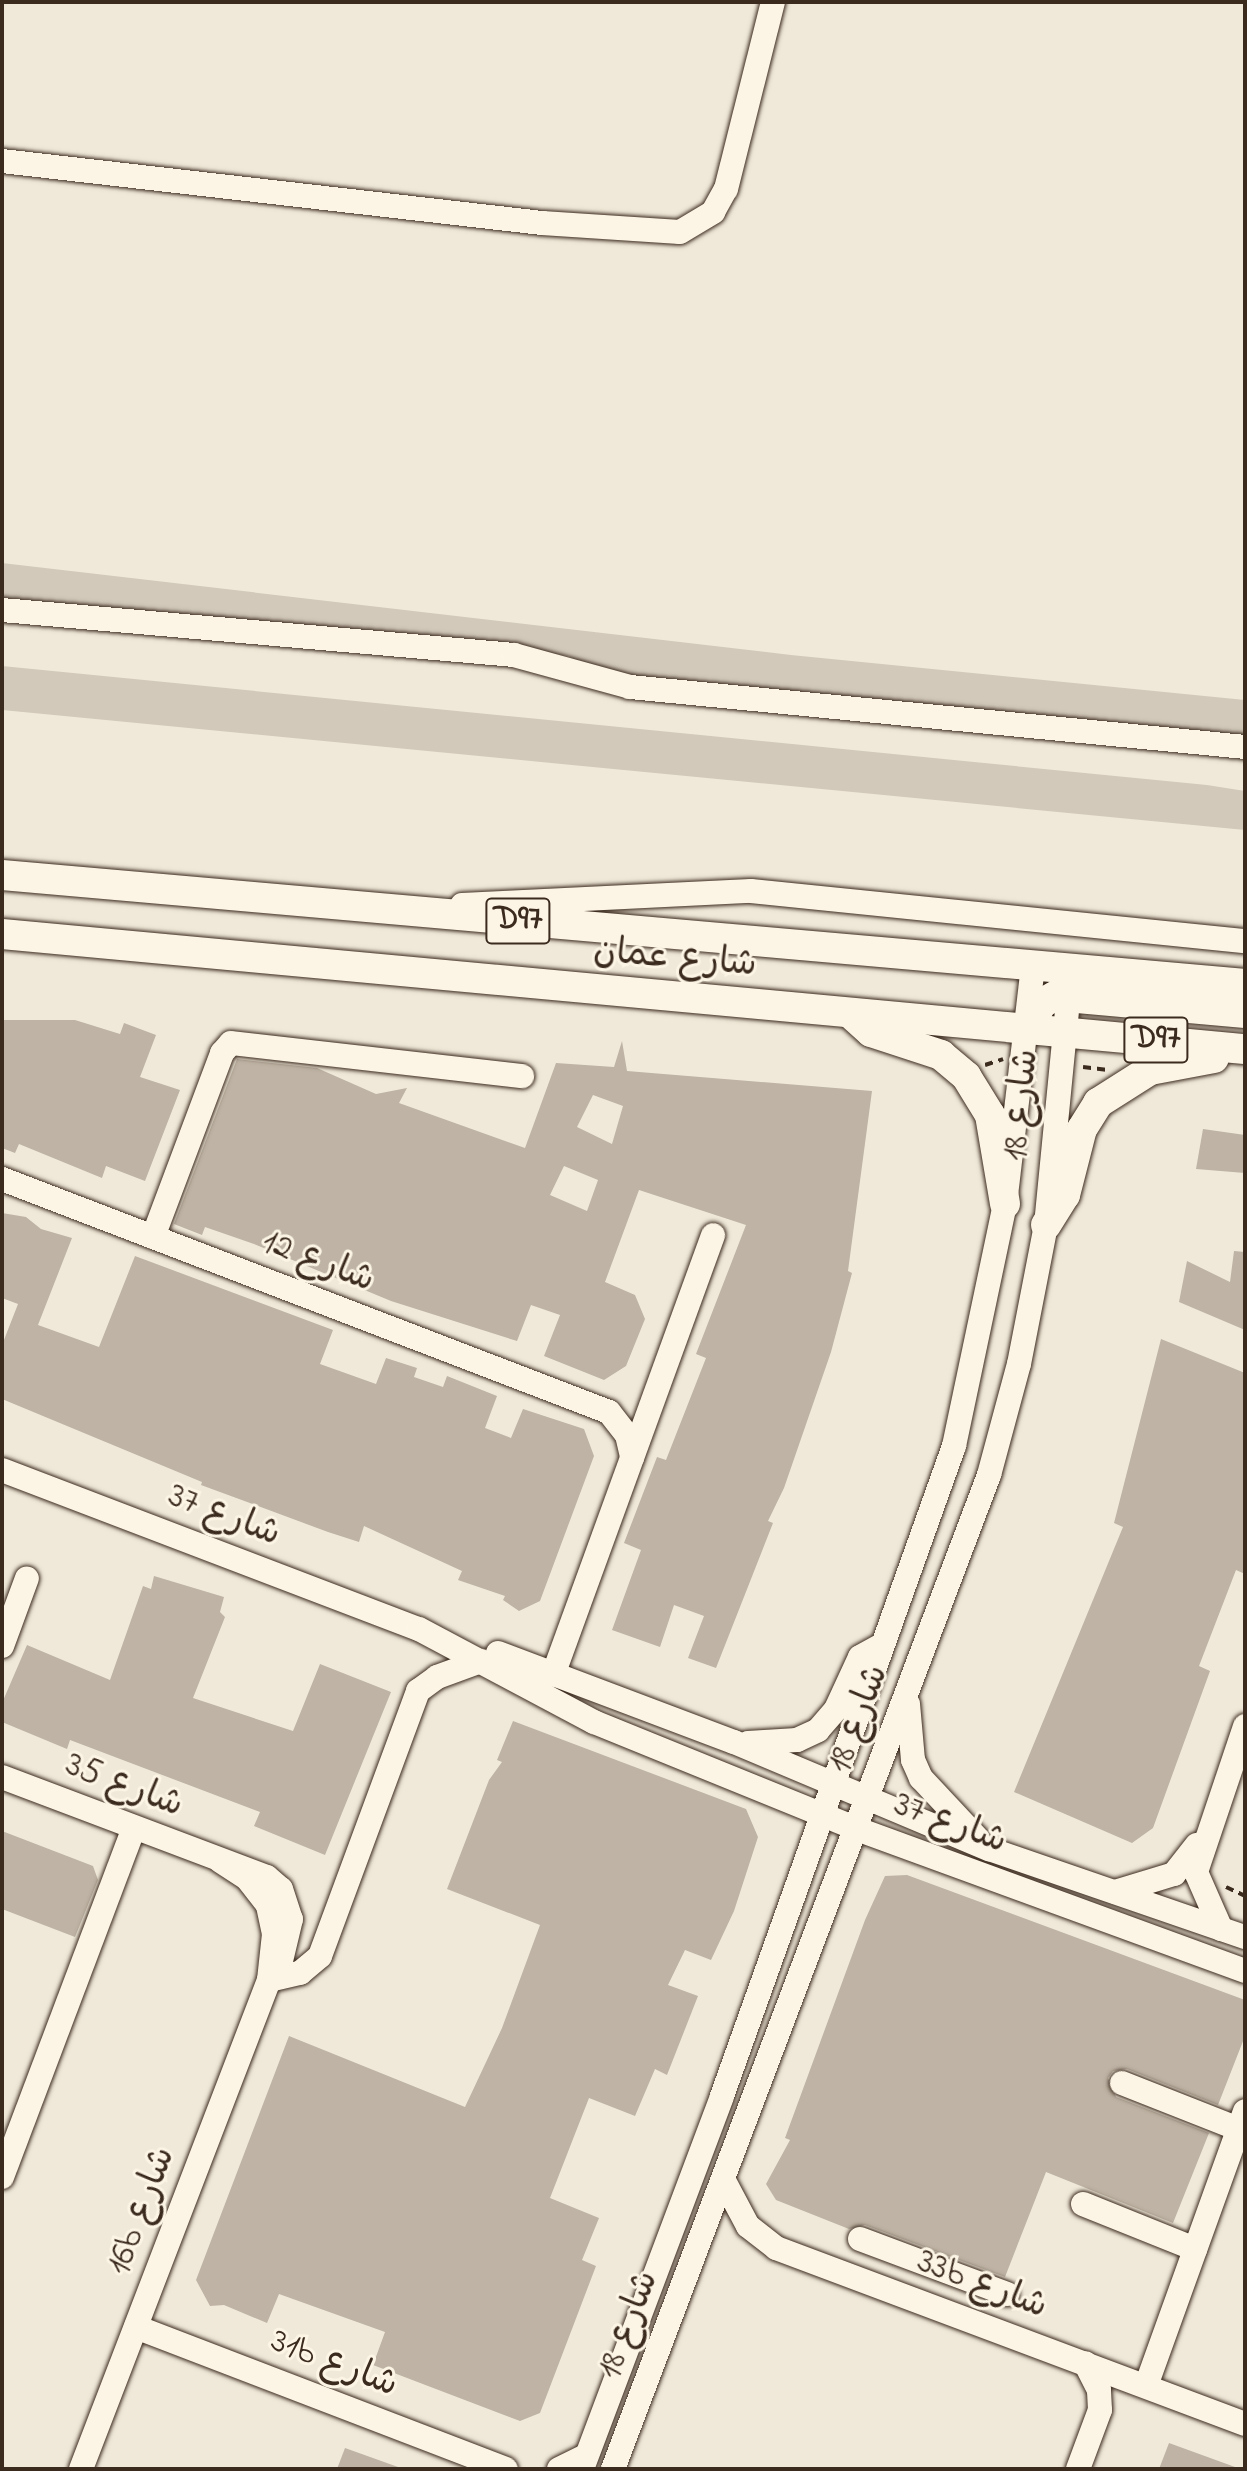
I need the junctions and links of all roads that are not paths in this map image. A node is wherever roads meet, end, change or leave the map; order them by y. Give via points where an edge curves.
1 (773, 2) edge
2 (2, 161) edge
3 (2, 610) edge
4 (1245, 747) edge
5 (2, 875) edge
6 (395, 910) junction
7 (2, 934) edge
8 (1245, 941) edge
9 (1033, 965) junction
10 (1070, 983) junction
11 (1245, 984) edge
12 (849, 1011) junction
13 (1245, 1013) edge
14 (1027, 1029) junction
15 (1066, 1032) junction
16 (1245, 1050) edge
17 (522, 1076) dead end
18 (2, 1179) edge
19 (1005, 1204) junction
20 (1046, 1225) junction
21 (713, 1235) dead end
22 (153, 1237) junction
23 (655, 1394) junction
24 (609, 1412) junction
25 (632, 1457) junction
26 (2, 1470) edge
27 (27, 1578) dead end
28 (419, 1629) junction
29 (883, 1644) junction
30 (2, 1646) edge
31 (481, 1661) junction
32 (553, 1675) junction
33 (907, 1695) junction
34 (1245, 1726) edge
35 (734, 1742) junction
36 (2, 1777) edge
37 (833, 1784) junction
38 (868, 1798) junction
39 (821, 1814) junction
40 (134, 1828) junction
41 (857, 1829) junction
42 (1207, 1830) junction
43 (989, 1849) junction
44 (1114, 1892) junction
45 (1221, 1929) junction
46 (1245, 1937) edge
47 (1245, 1971) edge
48 (269, 1980) junction
49 (1122, 2083) dead end
50 (1242, 2120) edge
51 (2, 2177) edge
52 (723, 2179) junction
53 (1083, 2204) dead end
54 (860, 2239) dead end
55 (1195, 2249) junction
56 (935, 2268) junction
57 (1007, 2294) dead end
58 (922, 2301) junction
59 (136, 2327) junction
60 (1085, 2363) junction
61 (1146, 2386) junction
62 (1245, 2424) edge
63 (584, 2462) edge
64 (81, 2469) edge
65 (506, 2469) edge
66 (559, 2469) edge
67 (613, 2469) edge
68 (1078, 2469) edge

1 - 2 street via 726,189 703,221 680,232 542,223
3 - 4 street via 514,655 630,687
5 - 6 main road, شارع عمان / D97
6 - 8 street via 751,891
6 - 9 main road, شارع عمان / D97
7 - 12 main road, شارع عمان / D97
9 - 10 main road, شارع عمان / D97
9 - 14 street, شارع 18
10 - 11 main road, شارع عمان / D97
10 - 13 main road
10 - 14 main road via 1042,1003
10 - 15 street, شارع 18
12 - 14 main road, شارع عمان / D97
12 - 19 main road via 871,1032 926,1047 966,1076 990,1115
14 - 15 main road, شارع عمان / D97
14 - 19 street, شارع 18
15 - 16 main road, شارع عمان / D97
15 - 20 street, شارع 18
16 - 20 main road via 1163,1066 1109,1093 1082,1129 1072,1177
17 - 22 street via 231,1043 222,1053
18 - 22 street, شارع 12
19 - 29 street, شارع 18 via 963,1415
20 - 33 street, شارع 18 via 1001,1433
21 - 23 street
22 - 24 street, شارع 12
23 - 24 street
23 - 25 street
24 - 25 street via 627,1435
25 - 32 street
26 - 28 street, شارع 37
27 - 30 street
28 - 31 street, شارع 37
28 - 32 street, شارع 37
29 - 35 street via 860,1657 836,1709 818,1730 779,1742
29 - 37 street, شارع 18
31 - 39 street, شارع 37 via 594,1722
31 - 48 street via 437,1677 418,1691 320,1956 300,1973
32 - 35 street, شارع 37
33 - 38 street, شارع 18
33 - 43 street via 912,1752 921,1778
34 - 42 street
35 - 37 street, شارع 37
36 - 40 street, شارع 35
37 - 38 street, شارع 37
37 - 39 street, شارع 18
38 - 41 street, شارع 18
38 - 43 street, شارع 37
39 - 41 street, شارع 37
39 - 63 street, شارع 18
40 - 48 street, شارع 35 via 220,1861 248,1879 268,1905 274,1934
40 - 51 street
41 - 47 street, شارع 37
41 - 52 street, شارع 18
42 - 44 street via 1174,1874
42 - 45 street via 1196,1879
43 - 44 street, شارع 37
44 - 45 street, شارع 37
45 - 46 street, شارع 37
48 - 59 street, 16b شارع
49 - 50 street
50 - 55 street
52 - 58 street, 33b شارع via 748,2226 766,2243
52 - 67 street, شارع 18
53 - 55 street
54 - 56 street
55 - 61 street
56 - 57 street
56 - 58 street
58 - 60 street, 33b شارع
59 - 64 street, 16b شارع
59 - 65 street, 31b شارع
60 - 61 street, 33b شارع
60 - 68 street via 1099,2390 1100,2410
61 - 62 street, 33b شارع
63 - 66 street

